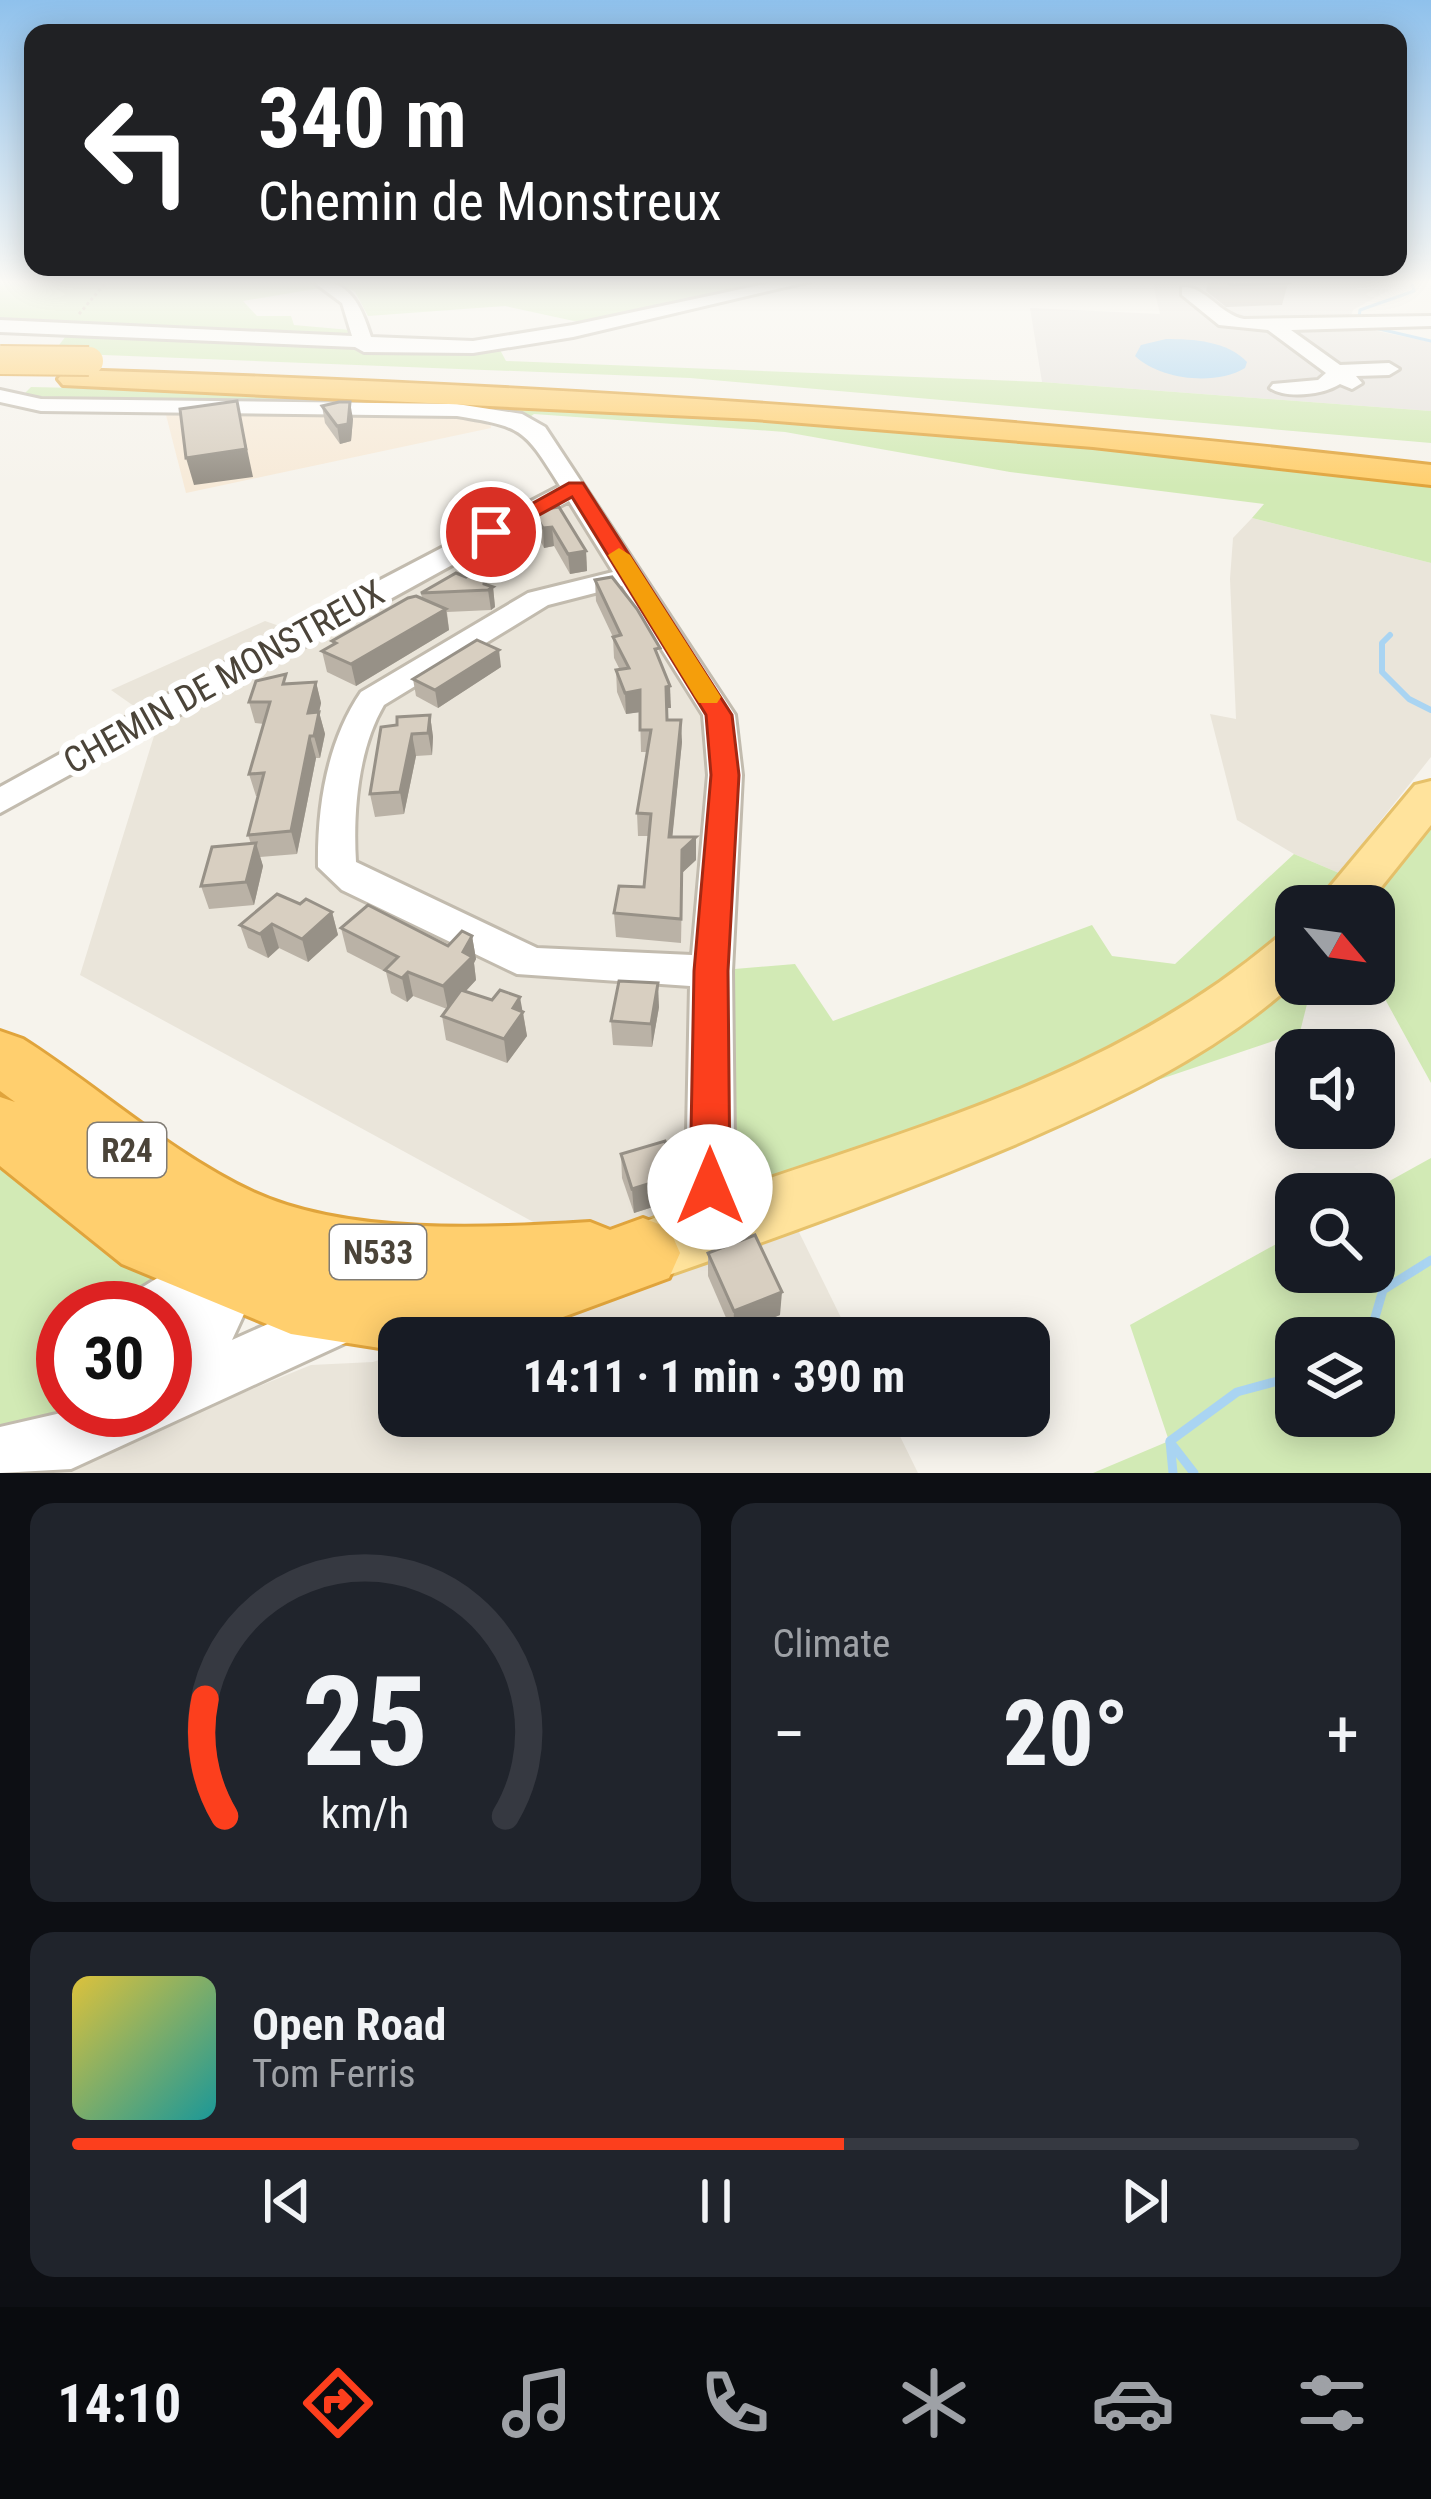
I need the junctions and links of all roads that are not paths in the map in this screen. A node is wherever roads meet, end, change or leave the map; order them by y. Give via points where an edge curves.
1 (42, 349) edge
2 (1305, 349) edge
3 (0, 360) edge
4 (1389, 369) dead end
5 (81, 370) junction
6 (1335, 371) junction
7 (0, 378) edge
8 (1356, 386) dead end
9 (1280, 388) dead end
10 (0, 393) edge
11 (1426, 463) edge
12 (576, 487) junction
13 (632, 575) junction
14 (1431, 795) edge
15 (0, 802) edge
16 (1356, 885) edge
17 (711, 971) junction
18 (1275, 971) edge
19 (0, 1057) edge
20 (0, 1126) edge
21 (676, 1242) junction
22 (196, 1271) edge
23 (361, 1311) junction
24 (192, 1352) edge
25 (192, 1386) edge
26 (36, 1433) edge
27 (76, 1437) edge
28 (0, 1453) edge

1 - 10 street
2 - 6 street
3 - 5 highway, bridge
4 - 6 street
5 - 7 highway
5 - 11 highway via 700,406
6 - 8 street
6 - 9 street via 1323,386
10 - 12 street via 41,405 476,411 536,432
12 - 13 street
12 - 15 street, CHEMIN DE MONSTREUX
13 - 17 street via 719,715 725,775
13 - 17 street via 538,599 373,699 345,777 337,867 532,963
14 - 16 main road
17 - 21 street
18 - 21 main road, N533 via 1199,1030 1102,1082 910,1162
19 - 22 highway, R24 via 229,1216
20 - 22 highway, R24
21 - 22 highway, N533 via 540,1260 333,1247
21 - 23 highway, N533 via 477,1309
22 - 23 highway, N533
22 - 24 street via 211,1326
23 - 25 street
26 - 28 street
27 - 28 street

